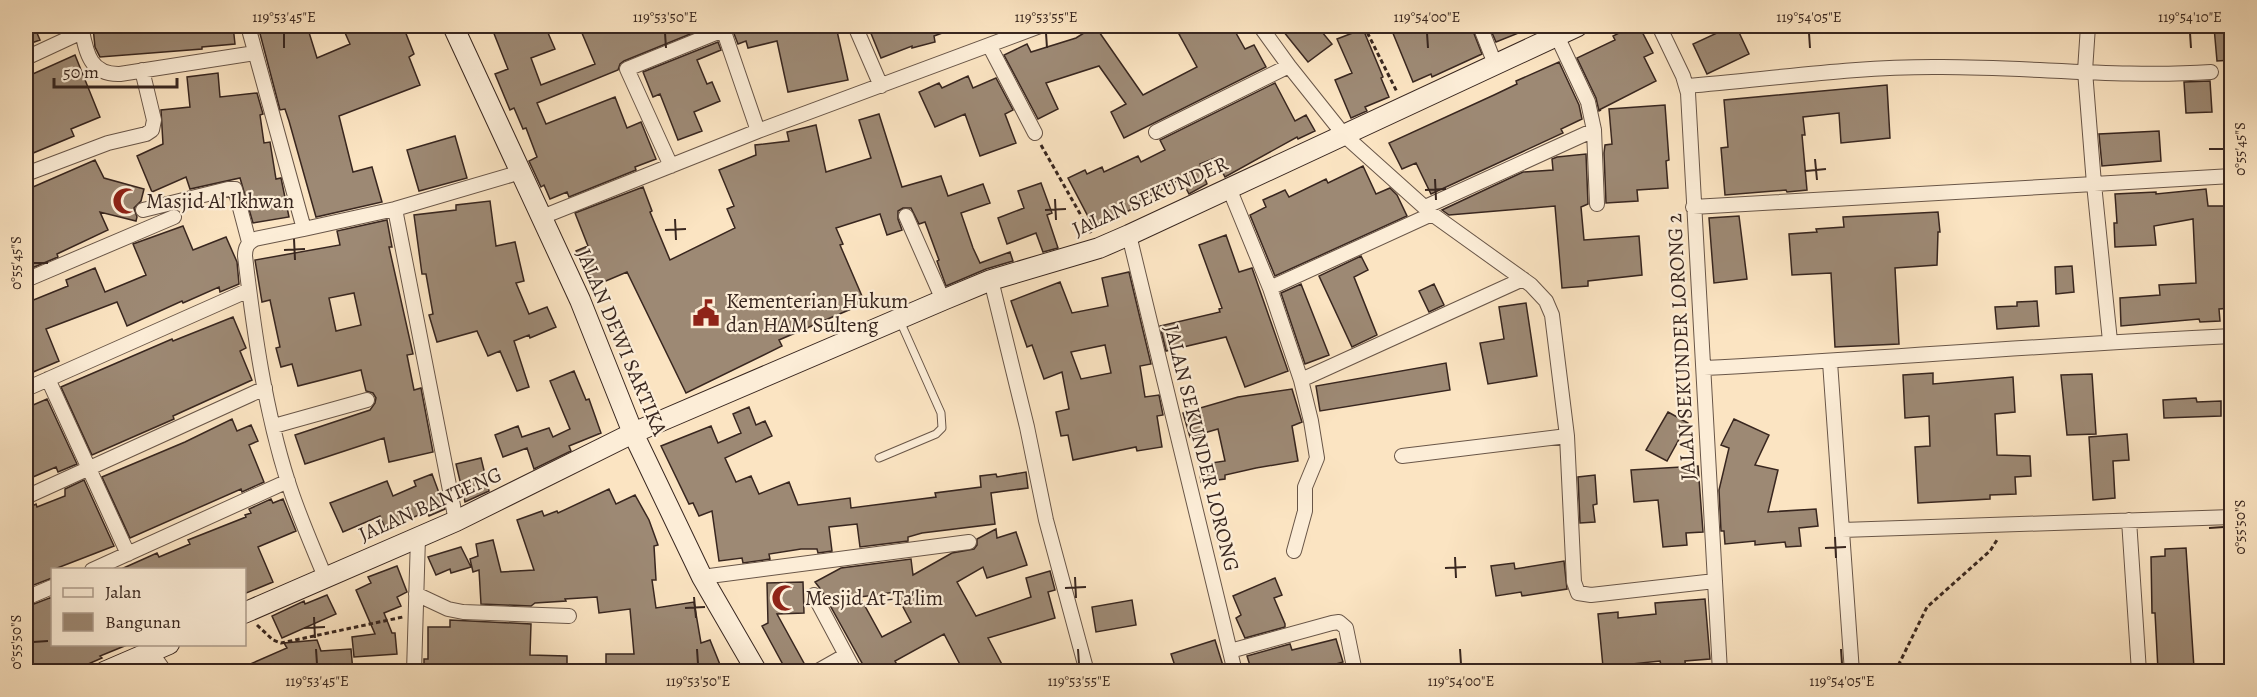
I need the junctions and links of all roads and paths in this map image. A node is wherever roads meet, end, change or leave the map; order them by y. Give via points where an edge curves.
1 (248, 26) edge
2 (453, 26) edge
3 (855, 26) edge
4 (1040, 26) edge
5 (1260, 26) edge
6 (1364, 26) edge
7 (1480, 26) edge
8 (1578, 26) edge
9 (1659, 26) edge
10 (2088, 26) edge
11 (82, 28) edge
12 (722, 28) edge
13 (1557, 36) junction
14 (989, 45) junction
15 (255, 53) junction
16 (26, 58) edge
17 (1495, 64) junction
18 (1289, 66) junction
19 (142, 70) junction
20 (2085, 71) junction
21 (2211, 72) dead end
22 (881, 86) junction
23 (1687, 86) junction
24 (1404, 106) junction
25 (1594, 130) junction
26 (758, 131) junction
27 (1156, 132) dead end
28 (1035, 133) joint
29 (1344, 135) junction
30 (671, 166) junction
31 (521, 172) junction
32 (26, 174) edge
33 (2232, 176) edge
34 (2094, 184) junction
35 (1229, 188) junction
36 (1597, 204) dead end
37 (1693, 207) junction
38 (395, 209) junction
39 (143, 210) dead end
40 (1428, 211) junction
41 (906, 216) dead end
42 (174, 217) dead end
43 (542, 218) junction
44 (304, 229) junction
45 (1129, 235) junction
46 (249, 242) junction
47 (1099, 248) junction
48 (1523, 279) junction
49 (26, 280) edge
50 (991, 280) junction
51 (1270, 288) junction
52 (249, 290) junction
53 (943, 300) junction
54 (899, 319) junction
55 (2232, 336) edge
56 (2110, 341) junction
57 (1830, 362) junction
58 (1704, 368) junction
59 (48, 379) junction
60 (1301, 380) junction
61 (265, 388) junction
62 (26, 389) edge
63 (368, 399) dead end
64 (274, 426) junction
65 (633, 433) junction
66 (1567, 436) junction
67 (1402, 456) dead end
68 (879, 458) dead end
69 (91, 469) junction
70 (288, 482) junction
71 (26, 497) edge
72 (2232, 518) edge
73 (2129, 520) junction
74 (456, 521) junction
75 (2007, 524) junction
76 (1842, 530) junction
77 (418, 537) junction
78 (969, 542) dead end
79 (1294, 551) dead end
80 (128, 554) junction
81 (96, 568) edge
82 (325, 577) junction
83 (702, 577) junction
84 (1715, 581) junction
85 (51, 587) edge
86 (416, 594) junction
87 (814, 595) dead end
88 (26, 598) edge
89 (416, 614) junction
90 (569, 616) dead end
91 (248, 617) edge
92 (160, 648) edge
93 (1230, 651) junction
94 (846, 655) junction
95 (104, 672) edge
96 (165, 672) edge
97 (414, 672) edge
98 (757, 672) edge
99 (816, 672) edge
100 (855, 672) edge
101 (1087, 672) edge
102 (1235, 672) edge
103 (1355, 672) edge
104 (1720, 672) edge
105 (1852, 672) edge
106 (1894, 672) edge
107 (2139, 672) edge

1 - 15 street
2 - 31 street, JALAN DEWI SARTIKA
3 - 22 street
4 - 14 street
5 - 18 street
6 - 24 path
7 - 17 street
8 - 13 street, JALAN SEKUNDER
9 - 23 street, JALAN SEKUNDER LORONG 2
10 - 20 street
11 - 16 street
11 - 19 street via 92,64 100,71 111,74
12 - 26 street
12 - 30 street via 627,69
13 - 17 street, JALAN SEKUNDER
13 - 25 street via 1588,102
14 - 22 street
14 - 28 street
15 - 19 street
15 - 44 street
17 - 24 street, JALAN SEKUNDER
18 - 27 street
18 - 29 street
19 - 32 street via 154,120 152,130
20 - 21 street via 2157,75
20 - 23 street via 1885,68
20 - 34 street
22 - 26 street
23 - 37 street, JALAN SEKUNDER LORONG 2
24 - 29 street, JALAN SEKUNDER
25 - 36 street
25 - 40 street
26 - 30 street
28 - 47 path
29 - 35 street, JALAN SEKUNDER
29 - 40 street
30 - 43 street
31 - 38 street
31 - 43 street, JALAN DEWI SARTIKA
33 - 34 street
34 - 37 street
34 - 56 street
35 - 45 street, JALAN SEKUNDER
35 - 51 street
37 - 58 street, JALAN SEKUNDER LORONG 2
38 - 44 street
38 - 74 street
39 - 46 street via 235,189
40 - 48 street
40 - 51 street
41 - 53 street
42 - 49 street
43 - 65 street, JALAN DEWI SARTIKA via 580,300
44 - 46 street
45 - 47 street, JALAN SEKUNDER
45 - 93 street, JALAN SEKUNDER LORONG
46 - 52 street via 245,251
47 - 50 street, JALAN SEKUNDER
48 - 60 street
48 - 66 street via 1542,295 1552,315
50 - 53 street, JALAN SEKUNDER
50 - 101 street via 1046,520
51 - 60 street
52 - 59 street
52 - 61 street
53 - 54 street, JALAN SEKUNDER
54 - 65 street, JALAN SEKUNDER
54 - 68 lane via 941,413 942,428
55 - 56 street
56 - 57 street
57 - 58 street
57 - 76 street
58 - 84 street, JALAN SEKUNDER LORONG 2
59 - 62 street
59 - 69 street
60 - 79 street via 1317,458 1305,487 1305,511
61 - 64 street
61 - 69 street
63 - 64 street
64 - 70 street
65 - 74 street, JALAN BANTENG
65 - 83 street, JALAN DEWI SARTIKA
66 - 67 street
66 - 84 street via 1576,591 1584,596
69 - 71 street
69 - 80 street
70 - 80 street
70 - 82 street
72 - 73 street
73 - 75 street
73 - 107 street
74 - 77 street, JALAN BANTENG
75 - 76 street
75 - 106 path via 1990,551 1927,608
76 - 105 street
77 - 82 street, JALAN BANTENG
77 - 86 street
78 - 83 street
80 - 81 street
82 - 91 street, JALAN BANTENG
83 - 98 street, JALAN DEWI SARTIKA
84 - 104 street, JALAN SEKUNDER LORONG 2
85 - 88 street
86 - 89 street
86 - 90 street via 464,612
87 - 94 street
89 - 91 path via 278,643
89 - 97 street
92 - 95 street
92 - 96 street
93 - 102 street, JALAN SEKUNDER LORONG
93 - 103 street via 1339,622 1346,628
94 - 99 street
94 - 100 street

